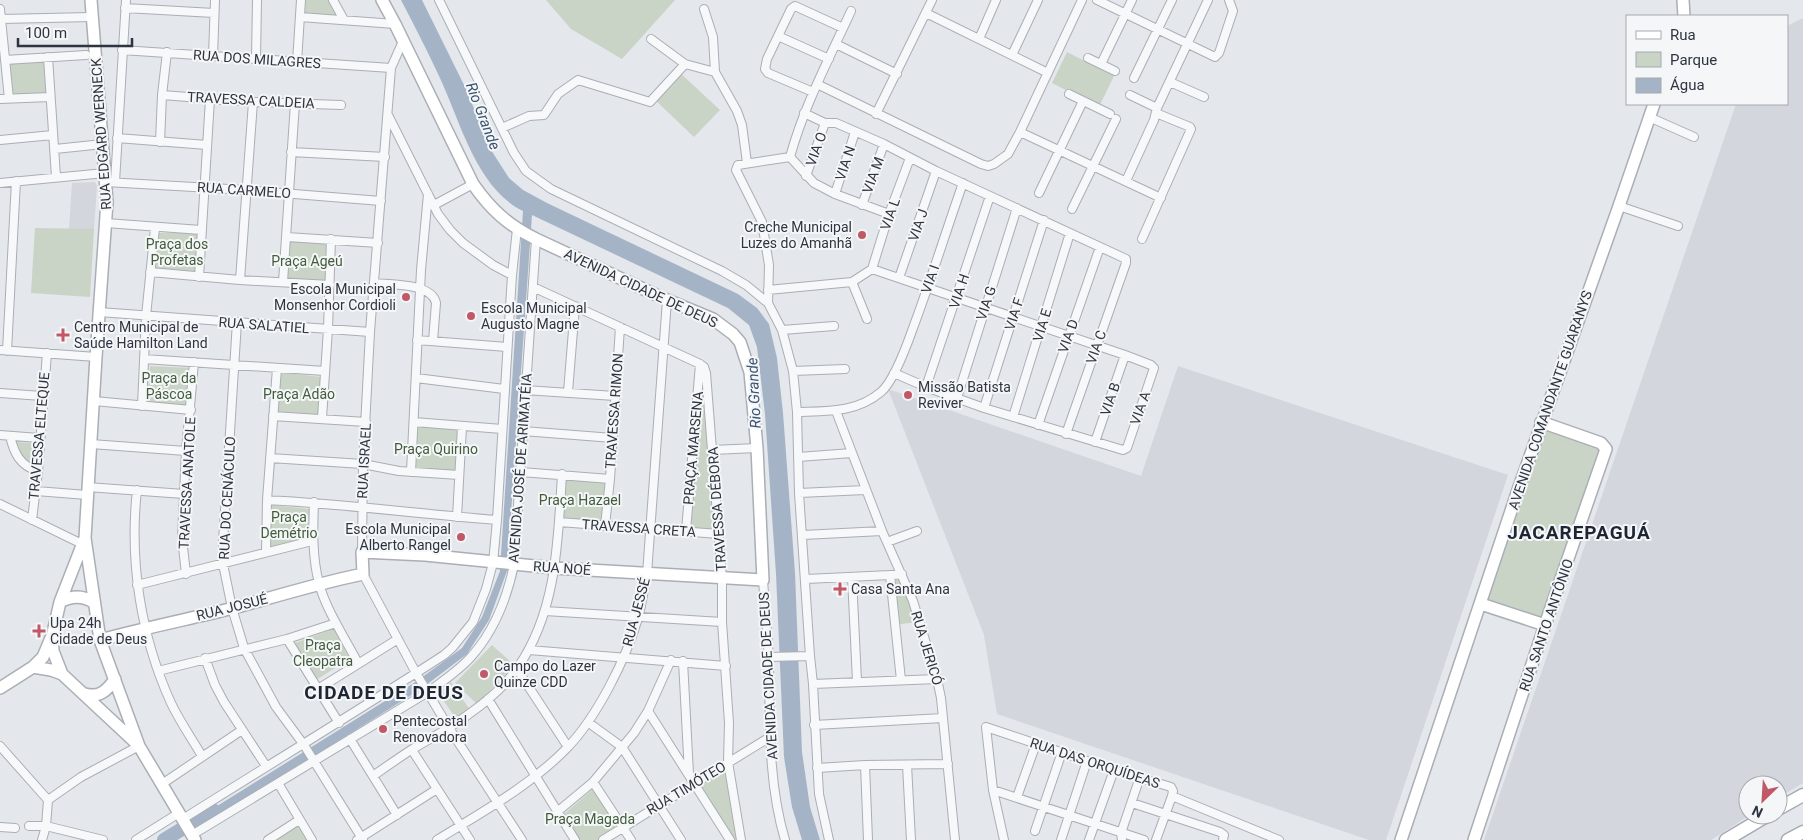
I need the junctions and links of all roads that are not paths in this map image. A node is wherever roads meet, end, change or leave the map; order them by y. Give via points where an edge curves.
1 (91, 0) edge
2 (169, 0) edge
3 (216, 0) edge
4 (257, 0) edge
5 (301, 0) edge
6 (333, 0) edge
7 (382, 0) edge
8 (439, 0) edge
9 (932, 0) edge
10 (996, 0) edge
11 (1038, 0) edge
12 (1082, 0) edge
13 (1097, 0) edge
14 (1132, 0) edge
15 (1172, 0) edge
16 (1208, 0) edge
17 (1229, 0) edge
18 (1683, 0) edge
19 (125, 4) edge
20 (0, 9) edge
21 (168, 10) junction
22 (704, 10) dead end
23 (852, 11) dead end
24 (214, 13) junction
25 (926, 13) junction
26 (1125, 14) junction
27 (1684, 15) edge
28 (91, 16) junction
29 (300, 17) junction
30 (1, 19) edge
31 (344, 20) junction
32 (396, 24) junction
33 (844, 28) junction
34 (1157, 30) junction
35 (778, 36) junction
36 (979, 39) junction
37 (651, 40) dead end
38 (403, 41) junction
39 (836, 44) junction
40 (1188, 44) junction
41 (122, 50) junction
42 (167, 52) junction
43 (86, 55) dead end
44 (1012, 55) junction
45 (213, 56) junction
46 (48, 57) junction
47 (1088, 58) dead end
48 (256, 59) junction
49 (829, 59) junction
50 (5, 60) junction
51 (297, 62) junction
52 (685, 64) junction
53 (1101, 64) junction
54 (391, 68) junction
55 (1115, 71) dead end
56 (715, 72) junction
57 (1048, 73) junction
58 (896, 74) junction
59 (1134, 78) dead end
60 (1170, 82) junction
61 (817, 84) junction
62 (813, 92) junction
63 (1069, 94) dead end
64 (162, 95) junction
65 (1130, 95) dead end
66 (50, 97) junction
67 (1204, 97) dead end
68 (0, 99) edge
69 (9, 99) junction
70 (210, 99) junction
71 (1083, 101) junction
72 (253, 102) junction
73 (295, 104) junction
74 (341, 105) dead end
75 (1654, 105) edge
76 (1156, 110) junction
77 (804, 113) junction
78 (876, 114) junction
79 (388, 115) junction
80 (1649, 117) junction
81 (826, 123) junction
82 (502, 128) junction
83 (855, 132) junction
84 (1020, 132) junction
85 (53, 135) junction
86 (1694, 137) dead end
87 (116, 138) junction
88 (0, 140) edge
89 (160, 142) junction
90 (103, 144) junction
91 (884, 144) junction
92 (207, 146) junction
93 (55, 149) junction
94 (1060, 150) junction
95 (291, 152) junction
96 (790, 156) junction
97 (385, 157) junction
98 (910, 158) junction
99 (747, 163) junction
100 (1093, 166) junction
101 (936, 171) junction
102 (806, 176) junction
103 (56, 177) junction
104 (109, 179) junction
105 (16, 181) junction
106 (1126, 182) junction
107 (0, 183) edge
108 (962, 183) junction
109 (473, 184) junction
110 (203, 187) junction
111 (246, 190) junction
112 (288, 193) junction
113 (428, 194) junction
114 (835, 194) junction
115 (1039, 194) dead end
116 (990, 196) junction
117 (1161, 198) junction
118 (382, 201) junction
119 (862, 205) junction
120 (434, 206) junction
121 (1619, 206) junction
122 (1017, 208) junction
123 (1072, 209) dead end
124 (889, 214) junction
125 (1044, 220) junction
126 (106, 224) junction
127 (1678, 226) dead end
128 (155, 228) junction
129 (201, 230) junction
130 (519, 230) junction
131 (1070, 233) junction
132 (287, 237) junction
133 (534, 238) junction
134 (331, 239) junction
135 (1142, 239) dead end
136 (378, 243) junction
137 (1100, 247) junction
138 (872, 270) junction
139 (150, 272) junction
140 (512, 275) junction
141 (199, 277) junction
142 (899, 278) junction
143 (240, 280) junction
144 (283, 282) junction
145 (852, 282) junction
146 (374, 283) junction
147 (330, 285) junction
148 (533, 287) junction
149 (420, 288) junction
150 (928, 288) junction
151 (768, 290) junction
152 (956, 298) junction
153 (667, 300) junction
154 (768, 303) junction
155 (575, 306) junction
156 (985, 307) junction
157 (98, 312) junction
158 (146, 316) junction
159 (1012, 316) junction
160 (867, 319) dead end
161 (236, 322) junction
162 (834, 326) dead end
163 (620, 327) junction
164 (1041, 327) junction
165 (328, 330) junction
166 (782, 330) junction
167 (370, 332) junction
168 (1068, 336) junction
169 (417, 340) junction
170 (433, 341) junction
171 (1096, 345) junction
172 (507, 347) junction
173 (662, 348) junction
174 (3, 351) edge
175 (47, 353) junction
176 (1125, 355) junction
177 (96, 357) junction
178 (144, 359) junction
179 (194, 362) junction
180 (700, 364) junction
181 (234, 365) junction
182 (276, 368) junction
183 (845, 369) dead end
184 (325, 371) junction
185 (793, 371) junction
186 (894, 373) junction
187 (416, 378) junction
188 (926, 387) junction
189 (504, 389) junction
190 (525, 390) junction
191 (568, 392) junction
192 (0, 393) edge
193 (42, 396) junction
194 (616, 396) junction
195 (956, 398) junction
196 (94, 401) junction
197 (142, 406) junction
198 (984, 408) junction
199 (190, 410) junction
200 (836, 411) junction
201 (797, 412) junction
202 (273, 416) junction
203 (1013, 417) junction
204 (322, 418) junction
205 (366, 422) junction
206 (414, 422) junction
207 (1541, 422) junction
208 (1038, 425) junction
209 (462, 427) junction
210 (502, 429) junction
211 (523, 431) junction
212 (1066, 434) junction
213 (0, 435) edge
214 (10, 436) junction
215 (39, 438) junction
216 (613, 438) junction
217 (1095, 442) junction
218 (91, 444) junction
219 (757, 448) junction
220 (712, 450) junction
221 (186, 452) junction
222 (852, 453) junction
223 (798, 457) junction
224 (270, 458) junction
225 (363, 464) junction
226 (38, 471) junction
227 (411, 472) junction
228 (521, 472) junction
229 (562, 474) junction
230 (459, 475) junction
231 (610, 479) junction
232 (137, 490) junction
233 (866, 490) junction
234 (36, 491) junction
235 (87, 491) junction
236 (800, 493) junction
237 (184, 494) junction
238 (267, 500) junction
239 (314, 502) junction
240 (0, 504) edge
241 (362, 508) junction
242 (457, 517) junction
243 (32, 520) junction
244 (497, 520) junction
245 (559, 522) junction
246 (605, 526) junction
247 (650, 529) junction
248 (882, 530) junction
249 (686, 531) junction
250 (917, 531) dead end
251 (718, 534) junction
252 (803, 534) junction
253 (84, 541) junction
254 (312, 541) junction
255 (887, 542) junction
256 (266, 552) junction
257 (362, 552) junction
258 (494, 563) junction
259 (223, 564) junction
260 (512, 565) junction
261 (554, 568) junction
262 (186, 574) junction
263 (363, 574) junction
264 (647, 574) junction
265 (902, 574) junction
266 (890, 575) junction
267 (852, 577) junction
268 (722, 578) junction
269 (806, 579) junction
270 (763, 580) junction
271 (319, 584) junction
272 (137, 585) junction
273 (60, 602) junction
274 (93, 602) junction
275 (1481, 604) junction
276 (232, 608) junction
277 (545, 611) junction
278 (638, 618) junction
279 (722, 622) junction
280 (336, 623) junction
281 (1545, 625) junction
282 (145, 627) junction
283 (52, 637) junction
284 (287, 639) junction
285 (398, 639) junction
286 (100, 640) junction
287 (244, 648) junction
288 (529, 650) junction
289 (810, 656) junction
290 (624, 657) junction
291 (205, 658) junction
292 (768, 658) junction
293 (671, 660) junction
294 (683, 661) junction
295 (358, 663) junction
296 (726, 666) junction
297 (33, 667) junction
298 (517, 669) junction
299 (158, 671) junction
300 (62, 674) junction
301 (417, 675) junction
302 (938, 678) junction
303 (115, 679) junction
304 (901, 680) junction
305 (857, 681) junction
306 (813, 684) junction
307 (0, 688) edge
308 (318, 689) junction
309 (427, 690) junction
310 (85, 694) junction
311 (488, 699) junction
312 (648, 711) junction
313 (943, 718) junction
314 (339, 723) junction
315 (588, 723) junction
316 (814, 725) junction
317 (449, 728) junction
318 (242, 730) junction
319 (770, 737) junction
320 (350, 739) junction
321 (1036, 744) junction
322 (0, 746) edge
323 (139, 746) junction
324 (305, 746) junction
325 (622, 747) junction
326 (568, 748) junction
327 (412, 750) junction
328 (1062, 752) junction
329 (202, 756) junction
330 (313, 760) junction
331 (1087, 761) junction
332 (728, 762) junction
333 (948, 764) junction
334 (865, 765) junction
335 (907, 765) junction
336 (266, 766) junction
337 (817, 768) junction
338 (1114, 770) junction
339 (689, 775) junction
340 (373, 776) junction
341 (535, 776) junction
342 (1140, 777) junction
343 (593, 782) junction
344 (278, 783) junction
345 (693, 783) junction
346 (162, 784) junction
347 (437, 789) junction
348 (994, 790) junction
349 (1803, 795) edge
350 (1172, 796) junction
351 (1017, 797) junction
352 (48, 800) junction
353 (497, 802) junction
354 (1132, 802) junction
355 (1788, 803) edge
356 (660, 804) junction
357 (1043, 806) junction
358 (557, 812) junction
359 (1070, 814) junction
360 (1166, 814) junction
361 (397, 815) junction
362 (299, 820) junction
363 (1095, 824) junction
364 (461, 825) junction
365 (1751, 825) edge
366 (29, 826) dead end
367 (46, 826) junction
368 (188, 827) edge
369 (623, 827) junction
370 (0, 828) edge
371 (15, 828) dead end
372 (1255, 830) junction
373 (1034, 831) dead end
374 (1803, 832) edge
375 (1122, 836) edge
376 (361, 839) edge
377 (42, 840) edge
378 (103, 840) edge
379 (136, 840) edge
380 (268, 840) edge
381 (312, 840) edge
382 (437, 840) edge
383 (470, 840) edge
384 (522, 840) edge
385 (575, 840) edge
386 (603, 840) edge
387 (632, 840) edge
388 (681, 840) edge
389 (730, 840) edge
390 (741, 840) edge
391 (786, 840) edge
392 (829, 840) edge
393 (868, 840) edge
394 (911, 840) edge
395 (955, 840) edge
396 (1004, 840) edge
397 (1060, 840) edge
398 (1090, 840) edge
399 (1144, 840) edge
400 (1156, 840) edge
401 (1223, 840) edge
402 (1252, 840) edge
403 (1279, 840) edge
404 (1401, 840) edge
405 (1474, 840) edge
406 (1726, 840) edge
407 (1788, 840) edge

1 - 28 street, RUA EDGARD WERNECK
2 - 21 street
3 - 24 street
4 - 48 street
5 - 29 street
6 - 31 street
7 - 32 street, AVENIDA CIDADE DE DEUS
8 - 82 street
9 - 25 street
10 - 36 street
11 - 44 street
12 - 57 street
13 - 26 street
14 - 26 street
15 - 34 street
16 - 40 street
17 - 40 street via 1233,11 1218,56 1211,56
18 - 27 street
19 - 21 street
19 - 41 street
20 - 30 street
21 - 24 street
22 - 56 street via 713,37
23 - 33 street
24 - 45 street
25 - 36 street
25 - 58 street
26 - 34 street
26 - 53 street
28 - 30 street
28 - 90 street, RUA EDGARD WERNECK
29 - 31 street
29 - 51 street
30 - 50 street
31 - 32 street
32 - 38 street, AVENIDA CIDADE DE DEUS
33 - 35 street via 797,6 791,9
33 - 39 street
34 - 40 street
34 - 59 street
35 - 49 street
35 - 62 street via 765,69
36 - 44 street
37 - 52 street
38 - 54 street, RUA ISRAEL
38 - 109 street, AVENIDA CIDADE DE DEUS
39 - 49 street
39 - 58 street
40 - 60 street
41 - 42 street, RUA DOS MILAGRES
41 - 87 street
42 - 45 street, RUA DOS MILAGRES
42 - 64 street
43 - 46 street
44 - 57 street
45 - 48 street, RUA DOS MILAGRES
46 - 50 street
46 - 66 street
47 - 53 street
48 - 51 street, RUA DOS MILAGRES
49 - 61 street
50 - 69 street
51 - 54 street, RUA DOS MILAGRES
52 - 56 street
52 - 82 street via 650,102 578,80 558,94 544,115 529,116
53 - 55 street
54 - 79 street, RUA ISRAEL
56 - 99 street via 742,125
57 - 84 street
58 - 78 street
60 - 67 street
60 - 76 street
61 - 62 street
61 - 78 street
62 - 77 street
63 - 71 street
64 - 70 street, TRAVESSA CALDEIA
64 - 89 street
65 - 76 street
66 - 69 street
66 - 85 street
68 - 69 street
70 - 72 street, TRAVESSA CALDEIA
70 - 92 street
71 - 94 street
71 - 100 street via 1113,117
72 - 73 street, TRAVESSA CALDEIA
72 - 111 street
73 - 74 street, TRAVESSA CALDEIA
73 - 95 street
75 - 80 street, AVENIDA COMANDANTE GUARANYS
76 - 106 street
76 - 117 street via 1191,129
77 - 81 street
77 - 96 street
78 - 84 street via 988,166 1004,158
79 - 97 street, RUA ISRAEL
79 - 113 street
80 - 86 street
80 - 121 street, AVENIDA COMANDANTE GUARANYS
81 - 83 street via 836,123
81 - 102 street, VIA O
82 - 154 street via 526,171 551,189 722,271 746,284
83 - 91 street
83 - 114 street, VIA N
84 - 94 street
85 - 88 street
85 - 93 street
87 - 89 street
87 - 104 street
89 - 92 street
90 - 93 street
90 - 104 street, RUA EDGARD WERNECK
91 - 98 street
91 - 119 street, VIA M
92 - 110 street
93 - 103 street
94 - 100 street
94 - 115 street
95 - 97 street
95 - 112 street
96 - 99 street
96 - 102 street
97 - 118 street, RUA ISRAEL
98 - 101 street
98 - 124 street, VIA L
99 - 151 street via 736,168 762,222 769,265
100 - 106 street
100 - 123 street
101 - 108 street
101 - 142 street, VIA J
102 - 114 street
103 - 104 street, RUA CARMELO
103 - 105 street, RUA CARMELO
104 - 110 street, RUA CARMELO
104 - 126 street, RUA EDGARD WERNECK
105 - 107 street, RUA CARMELO
105 - 174 street
106 - 117 street
108 - 116 street
108 - 150 street, VIA I
109 - 120 street
109 - 130 street, AVENIDA CIDADE DE DEUS via 486,203
110 - 111 street, RUA CARMELO
110 - 129 street
111 - 112 street, RUA CARMELO
111 - 143 street
112 - 118 street, RUA CARMELO
112 - 132 street
113 - 120 street
113 - 149 street
114 - 119 street
116 - 122 street
116 - 152 street, VIA H
117 - 135 street
118 - 136 street, RUA ISRAEL
119 - 124 street
120 - 140 street via 463,243
121 - 127 street
121 - 207 street, AVENIDA COMANDANTE GUARANYS
122 - 125 street
122 - 156 street, VIA G
124 - 138 street, VIA L
125 - 131 street
125 - 159 street, VIA F
126 - 128 street
126 - 157 street, RUA EDGARD WERNECK
128 - 129 street
128 - 139 street
129 - 141 street
130 - 133 street, AVENIDA CIDADE DE DEUS
130 - 140 street, AVENIDA JOSÉ DE ARIMATÉIA
131 - 137 street
131 - 164 street, VIA E
132 - 134 street
132 - 144 street
133 - 148 street, AVENIDA JOSÉ DE ARIMATÉIA
133 - 153 street, AVENIDA CIDADE DE DEUS
134 - 136 street
134 - 147 street
136 - 146 street, RUA ISRAEL
137 - 168 street, VIA D
137 - 171 street, VIA C via 1126,259 1126,263
138 - 142 street
138 - 145 street
139 - 141 street
139 - 158 street
140 - 172 street, AVENIDA JOSÉ DE ARIMATÉIA
141 - 143 street
142 - 150 street
143 - 144 street
144 - 147 street
145 - 151 street
145 - 160 street
146 - 149 street
146 - 167 street, RUA ISRAEL
147 - 165 street
148 - 155 street
148 - 190 street, AVENIDA JOSÉ DE ARIMATÉIA
149 - 169 street
149 - 170 street via 435,298
150 - 152 street
150 - 186 street, VIA I
151 - 154 street
152 - 156 street
152 - 188 street, VIA H
153 - 173 street, RUA JESSÉ
153 - 219 street, AVENIDA CIDADE DE DEUS via 713,319 740,342 750,372
154 - 166 street
155 - 163 street
155 - 191 street
156 - 159 street
156 - 195 street, VIA G
157 - 158 street, RUA SALATIEL
157 - 177 street, RUA EDGARD WERNECK
158 - 161 street, RUA SALATIEL
158 - 178 street
159 - 164 street
159 - 198 street, VIA F
161 - 165 street, RUA SALATIEL
161 - 181 street, RUA DO CENÁCULO
162 - 166 street
163 - 173 street
163 - 194 street, TRAVESSA RIMON
164 - 168 street
164 - 203 street, VIA E
165 - 167 street, RUA SALATIEL
165 - 184 street
166 - 185 street
167 - 205 street, RUA ISRAEL
168 - 171 street
168 - 208 street, VIA D
169 - 170 street
169 - 187 street
170 - 172 street
171 - 176 street
171 - 212 street, VIA C
172 - 189 street, AVENIDA JOSÉ DE ARIMATÉIA
173 - 180 street
173 - 247 street, RUA JESSÉ
174 - 175 street
175 - 177 street
175 - 193 street, TRAVESSA ELTEQUE
176 - 217 street, VIA B
176 - 217 street, VIA A via 1153,367 1126,450
177 - 196 street, RUA EDGARD WERNECK
178 - 179 street
178 - 197 street
179 - 181 street
179 - 199 street, TRAVESSA ANATOLE
180 - 220 street, TRAVESSA DÉBORA via 708,381
180 - 249 street, PRAÇA MARSENA
181 - 182 street
181 - 259 street, RUA DO CENÁCULO
182 - 184 street
182 - 202 street
183 - 185 street
184 - 204 street
185 - 201 street
186 - 188 street
186 - 200 street, VIA I via 874,397 851,409
187 - 189 street
187 - 206 street
188 - 195 street
189 - 210 street, AVENIDA JOSÉ DE ARIMATÉIA
190 - 191 street
190 - 211 street, AVENIDA JOSÉ DE ARIMATÉIA
191 - 194 street
192 - 193 street
193 - 215 street, TRAVESSA ELTEQUE
194 - 216 street, TRAVESSA RIMON
195 - 198 street
196 - 197 street
196 - 218 street, RUA EDGARD WERNECK
197 - 199 street
198 - 203 street
199 - 221 street, TRAVESSA ANATOLE
200 - 201 street, VIA I
200 - 222 street, RUA JERICÓ
201 - 223 street
202 - 204 street
202 - 224 street
203 - 208 street
204 - 205 street
205 - 225 street, RUA ISRAEL
206 - 209 street
206 - 227 street
207 - 275 street, AVENIDA COMANDANTE GUARANYS
207 - 281 street, RUA SANTO ANTÔNIO via 1601,444 1606,450
208 - 212 street
209 - 210 street
209 - 230 street
210 - 244 street, AVENIDA JOSÉ DE ARIMATÉIA
211 - 216 street
211 - 228 street, AVENIDA JOSÉ DE ARIMATÉIA
212 - 217 street
213 - 214 street
214 - 215 street
214 - 226 street via 24,465
215 - 226 street, TRAVESSA ELTEQUE
216 - 231 street, TRAVESSA RIMON
218 - 221 street
218 - 235 street, RUA EDGARD WERNECK
219 - 220 street
219 - 270 street, AVENIDA CIDADE DE DEUS
220 - 251 street, TRAVESSA DÉBORA
221 - 237 street, TRAVESSA ANATOLE
222 - 223 street
222 - 233 street, RUA JERICÓ
223 - 236 street
224 - 225 street
224 - 238 street
225 - 227 street
225 - 241 street, RUA ISRAEL
226 - 234 street, TRAVESSA ELTEQUE
227 - 230 street
228 - 229 street
228 - 260 street, AVENIDA JOSÉ DE ARIMATÉIA
229 - 231 street
229 - 245 street
230 - 242 street
231 - 246 street, TRAVESSA RIMON
232 - 235 street
232 - 237 street
232 - 272 street
233 - 236 street
233 - 248 street, RUA JERICÓ
234 - 235 street
234 - 243 street, TRAVESSA ELTEQUE
235 - 253 street, RUA EDGARD WERNECK
236 - 252 street
237 - 262 street, TRAVESSA ANATOLE via 182,538
238 - 239 street
238 - 256 street
239 - 241 street
239 - 254 street
240 - 243 street
241 - 242 street
241 - 257 street, RUA ISRAEL
242 - 244 street
243 - 253 street
244 - 258 street, AVENIDA JOSÉ DE ARIMATÉIA
245 - 246 street, TRAVESSA CRETA
245 - 261 street
246 - 247 street, TRAVESSA CRETA
247 - 249 street, TRAVESSA CRETA
247 - 264 street, RUA JESSÉ
248 - 252 street
248 - 255 street, RUA JERICÓ
249 - 251 street, TRAVESSA CRETA
250 - 255 street
251 - 268 street, TRAVESSA DÉBORA
252 - 269 street
253 - 273 street
253 - 274 street
254 - 256 street
254 - 271 street
255 - 265 street, RUA JERICÓ
256 - 259 street
257 - 258 street, RUA NOÉ
257 - 263 street, RUA ISRAEL
258 - 260 street, RUA NOÉ
258 - 301 street, AVENIDA JOSÉ DE ARIMATÉIA via 468,630 452,648
259 - 262 street
259 - 276 street, RUA DO CENÁCULO
260 - 261 street, RUA NOÉ
260 - 309 street, AVENIDA JOSÉ DE ARIMATÉIA via 502,607 486,636 471,657 446,679
261 - 264 street, RUA NOÉ
261 - 277 street
262 - 272 street
263 - 271 street, RUA JOSUÉ
263 - 285 street, RUA ISRAEL
264 - 268 street, RUA NOÉ
264 - 278 street, RUA JESSÉ
265 - 266 street
265 - 302 street, RUA JERICÓ
266 - 267 street
266 - 304 street
267 - 269 street
267 - 305 street
268 - 270 street, RUA NOÉ
268 - 279 street, TRAVESSA DÉBORA
269 - 289 street
270 - 292 street, AVENIDA CIDADE DE DEUS
271 - 276 street, RUA JOSUÉ
271 - 280 street
272 - 282 street
273 - 274 street via 79,596
273 - 283 street
274 - 286 street
275 - 281 street
275 - 404 street, AVENIDA COMANDANTE GUARANYS
276 - 282 street, RUA JOSUÉ
276 - 287 street, RUA DO CENÁCULO
277 - 278 street
277 - 288 street
278 - 279 street
278 - 290 street, RUA JESSÉ
279 - 296 street, TRAVESSA DÉBORA
280 - 284 street
280 - 295 street
281 - 405 street, RUA SANTO ANTÔNIO
282 - 286 street, RUA JOSUÉ
282 - 299 street
283 - 297 street
283 - 300 street via 53,651
284 - 287 street
284 - 308 street
285 - 295 street
285 - 301 street, RUA ISRAEL
286 - 303 street
287 - 291 street
287 - 324 street, RUA DO CENÁCULO via 276,706
288 - 290 street
288 - 298 street
289 - 292 street
289 - 306 street
290 - 293 street
290 - 315 street, RUA JESSÉ
291 - 299 street
291 - 318 street via 215,686
292 - 319 street, AVENIDA CIDADE DE DEUS
293 - 294 street
293 - 312 street
294 - 296 street
294 - 339 street
295 - 308 street
296 - 332 street, TRAVESSA DÉBORA
297 - 300 street
297 - 307 street
298 - 311 street
298 - 326 street
299 - 329 street via 172,704
300 - 310 street
301 - 309 street, RUA ISRAEL
301 - 314 street, AVENIDA JOSÉ DE ARIMATÉIA
302 - 304 street
302 - 313 street, RUA JERICÓ
303 - 310 street via 105,692 92,696
303 - 323 street
304 - 305 street
305 - 306 street
306 - 316 street
308 - 314 street
309 - 317 street, RUA ISRAEL
309 - 320 street, AVENIDA JOSÉ DE ARIMATÉIA
310 - 323 street
311 - 317 street
311 - 341 street
312 - 325 street
312 - 339 street
313 - 316 street
313 - 333 street, RUA JERICÓ
314 - 324 street, AVENIDA JOSÉ DE ARIMATÉIA
315 - 325 street
315 - 326 street, RUA JESSÉ
316 - 337 street
317 - 327 street
317 - 353 street, RUA ISRAEL
318 - 329 street
318 - 336 street
319 - 332 street, RUA TIMÓTEO
319 - 391 street, AVENIDA CIDADE DE DEUS via 778,811
320 - 330 street, AVENIDA JOSÉ DE ARIMATÉIA
320 - 340 street
321 - 328 street, RUA DAS ORQUÍDEAS
321 - 348 street, RUA DAS ORQUÍDEAS via 986,728
321 - 351 street
322 - 352 street
323 - 346 street
323 - 352 street via 81,777
324 - 330 street, RUA DO CENÁCULO
324 - 336 street, AVENIDA JOSÉ DE ARIMATÉIA
325 - 343 street
325 - 356 street
326 - 341 street, RUA JESSÉ
327 - 340 street
327 - 347 street
328 - 331 street, RUA DAS ORQUÍDEAS
328 - 357 street
329 - 346 street
330 - 344 street, AVENIDA JOSÉ DE ARIMATÉIA
330 - 376 street, RUA DO CENÁCULO
331 - 338 street, RUA DAS ORQUÍDEAS
331 - 359 street
332 - 345 street, RUA TIMÓTEO
332 - 390 street, TRAVESSA DÉBORA
333 - 335 street
333 - 395 street, RUA JERICÓ
334 - 335 street
334 - 337 street
334 - 393 street
335 - 394 street
336 - 368 street, AVENIDA JOSÉ DE ARIMATÉIA
337 - 392 street
338 - 342 street, RUA DAS ORQUÍDEAS
338 - 363 street
339 - 345 street
340 - 361 street
341 - 353 street, RUA JESSÉ
341 - 358 street
342 - 350 street, RUA DAS ORQUÍDEAS via 1171,787
342 - 354 street
343 - 358 street
343 - 369 street
344 - 362 street
344 - 368 street, AVENIDA JOSÉ DE ARIMATÉIA
345 - 356 street, RUA TIMÓTEO
345 - 389 street
346 - 368 street
347 - 361 street
347 - 364 street
348 - 351 street
348 - 396 street
349 - 355 main road
350 - 360 street
350 - 372 street, RUA DAS ORQUÍDEAS
351 - 357 street
352 - 367 street
353 - 364 street, RUA JESSÉ
353 - 384 street, RUA ISRAEL
354 - 360 street
354 - 375 street
356 - 369 street, RUA TIMÓTEO
356 - 388 street
357 - 359 street
357 - 373 street
358 - 385 street
359 - 363 street
359 - 397 street
360 - 400 street
360 - 401 street via 1220,832 1224,835
361 - 376 street
362 - 380 street
362 - 381 street
363 - 375 street
363 - 398 street
364 - 382 street, RUA JESSÉ
364 - 383 street
365 - 406 main road
366 - 367 street
367 - 377 street
367 - 378 street
368 - 379 street
369 - 386 street, RUA TIMÓTEO
369 - 387 street
370 - 371 street
372 - 402 street
372 - 403 street, RUA DAS ORQUÍDEAS
374 - 407 main road
375 - 399 street

